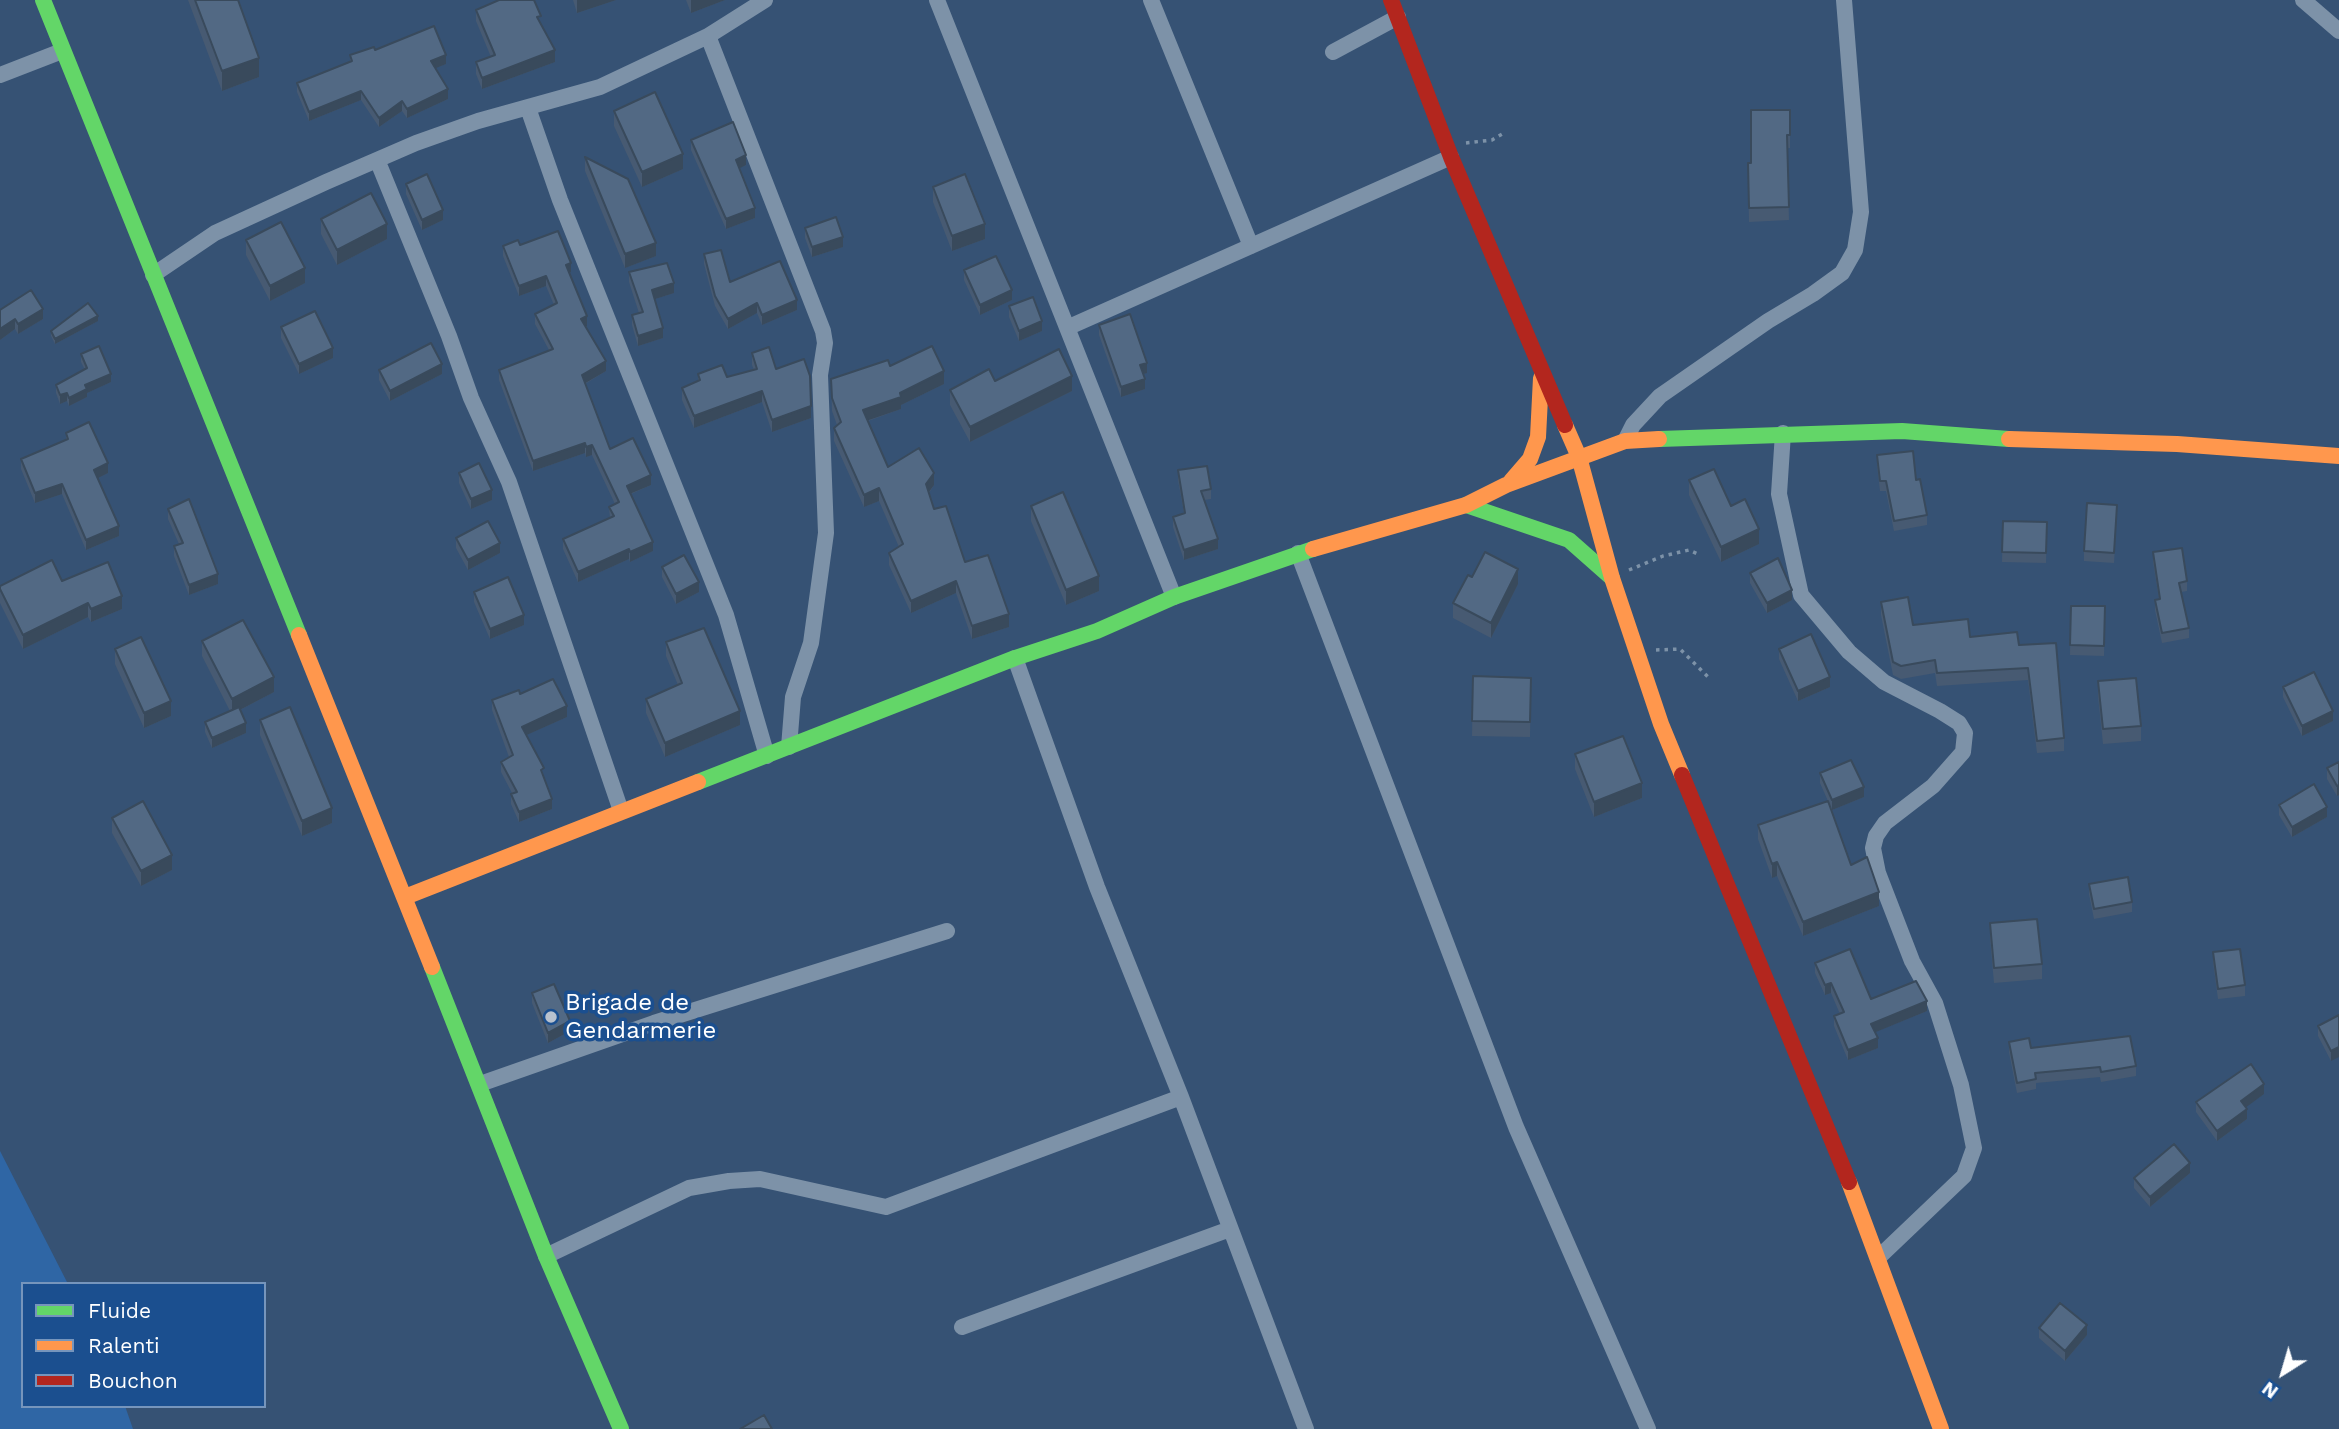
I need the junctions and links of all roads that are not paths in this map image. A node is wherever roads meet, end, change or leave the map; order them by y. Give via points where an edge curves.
1 (43, 0) edge
2 (765, 0) edge
3 (937, 0) edge
4 (1151, 0) edge
5 (1391, 0) edge
6 (1844, 0) edge
7 (2302, 0) edge
8 (1398, 17) junction
9 (2339, 31) edge
10 (708, 36) junction
11 (62, 51) junction
12 (1333, 52) dead end
13 (0, 75) edge
14 (528, 108) junction
15 (1449, 151) junction
16 (378, 162) junction
17 (1251, 246) junction
18 (153, 275) junction
19 (1069, 327) junction
20 (1541, 373) junction
21 (1783, 433) junction
22 (1625, 441) junction
23 (2339, 456) edge
24 (1579, 457) junction
25 (1506, 485) junction
26 (1466, 505) junction
27 (1298, 554) junction
28 (1612, 578) junction
29 (1174, 597) junction
30 (1016, 658) junction
31 (789, 747) junction
32 (767, 756) junction
33 (621, 811) junction
34 (405, 897) junction
35 (947, 931) dead end
36 (480, 1084) junction
37 (1181, 1097) junction
38 (1230, 1229) junction
39 (546, 1256) junction
40 (1880, 1257) junction
41 (961, 1327) dead end
42 (621, 1429) edge
43 (1306, 1429) edge
44 (1648, 1429) edge
45 (1941, 1429) edge

1 - 11 main road
2 - 10 street
3 - 19 street
4 - 17 street
5 - 8 main road
6 - 22 street via 1861,212 1855,250 1842,273 1660,396 1633,425
7 - 9 street
8 - 12 street
8 - 15 main road
10 - 14 street via 600,87
10 - 31 street via 825,343 820,375 826,533 811,643 793,697
11 - 13 street
11 - 18 main road
14 - 16 street via 416,143
14 - 32 street via 559,200 726,615
15 - 17 street
15 - 20 main road
16 - 18 street via 215,233
16 - 33 street via 509,482
17 - 19 street
18 - 34 main road
19 - 29 street
20 - 24 main road
20 - 25 main road via 1535,448 1521,472
21 - 22 main road
21 - 23 main road via 1902,431
21 - 40 street via 1779,494 1801,595 1849,652 1884,682 1959,723 1965,733 1963,752 1933,786 1885,823 1873,848 1912,961 1935,1003 1961,1085 1974,1148 1964,1176
22 - 24 main road
24 - 25 main road
24 - 28 main road
25 - 26 main road
26 - 27 main road
26 - 28 main road via 1569,540
27 - 29 main road
27 - 44 street via 1516,1127
28 - 40 main road via 1661,724
29 - 30 main road via 1097,631
30 - 31 main road
30 - 37 street via 1097,887
31 - 32 main road
32 - 33 main road
33 - 34 main road
34 - 36 main road
35 - 36 street via 654,1023
36 - 39 main road
37 - 38 street
37 - 39 street via 886,1206 760,1180 729,1181 689,1188
38 - 41 street
38 - 43 street
39 - 42 main road
40 - 45 main road

